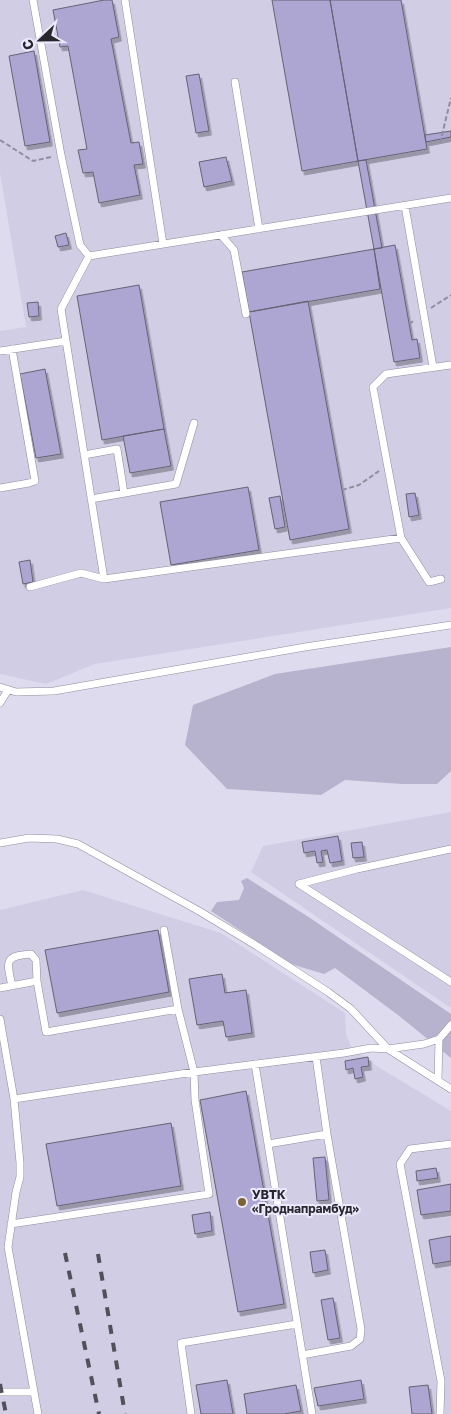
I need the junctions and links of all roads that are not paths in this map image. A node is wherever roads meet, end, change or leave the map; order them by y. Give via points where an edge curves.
1 (33, 0) edge
2 (125, 0) edge
3 (234, 82) dead end
4 (451, 198) edge
5 (405, 206) junction
6 (259, 229) junction
7 (221, 235) junction
8 (163, 244) junction
9 (89, 256) junction
10 (246, 314) dead end
11 (66, 341) junction
12 (12, 349) junction
13 (0, 352) edge
14 (451, 365) edge
15 (433, 367) junction
16 (194, 423) dead end
17 (84, 455) junction
18 (0, 488) edge
19 (124, 493) junction
20 (91, 499) junction
21 (401, 538) junction
22 (104, 579) junction
23 (441, 579) dead end
24 (30, 587) dead end
25 (451, 625) edge
26 (0, 687) edge
27 (8, 690) junction
28 (0, 703) edge
29 (0, 843) edge
30 (451, 849) edge
31 (164, 930) dead end
32 (36, 981) junction
33 (451, 982) edge
34 (12, 986) junction
35 (0, 988) edge
36 (178, 1009) junction
37 (0, 1019) edge
38 (451, 1025) edge
39 (439, 1039) junction
40 (388, 1049) junction
41 (316, 1057) junction
42 (255, 1064) junction
43 (194, 1072) junction
44 (438, 1081) junction
45 (451, 1089) edge
46 (14, 1099) junction
47 (327, 1134) junction
48 (268, 1144) junction
49 (451, 1144) edge
50 (11, 1224) junction
51 (297, 1324) junction
52 (302, 1355) junction
53 (0, 1392) edge
54 (34, 1392) junction
55 (38, 1414) edge
56 (191, 1414) edge
57 (312, 1414) edge
58 (440, 1414) edge

1 - 9 lane via 80,245
2 - 8 lane
3 - 6 lane
4 - 5 lane
5 - 6 lane
5 - 15 lane
6 - 7 lane
7 - 8 lane
7 - 10 lane via 234,250
8 - 9 lane
9 - 11 lane via 60,309
11 - 12 lane
11 - 17 lane
12 - 13 lane
12 - 18 lane via 35,481
14 - 15 lane
15 - 21 lane via 386,374 373,387
16 - 19 lane via 176,484
17 - 19 lane via 117,449
17 - 20 lane
19 - 20 lane
20 - 22 lane
21 - 22 lane
21 - 23 lane via 429,582
22 - 24 lane via 81,574
25 - 27 lane via 54,691
26 - 27 lane
27 - 28 lane
29 - 40 lane via 29,838 78,844 199,911 328,992 351,1009
30 - 33 lane via 299,884
31 - 36 lane
32 - 34 lane
32 - 34 lane via 36,960 31,954 16,955 8,966
32 - 36 lane via 46,1032
34 - 35 lane
36 - 43 lane
37 - 46 lane
38 - 39 lane
39 - 40 lane
39 - 44 lane
40 - 41 lane via 371,1048
40 - 44 lane
41 - 42 lane
41 - 47 lane
42 - 43 lane
42 - 48 lane
43 - 46 lane
43 - 50 lane via 209,1194
44 - 45 lane
46 - 50 lane via 20,1177
47 - 48 lane
47 - 52 lane via 361,1329 360,1339 351,1346
48 - 51 lane
49 - 58 lane via 410,1149 400,1164 441,1381
50 - 54 lane via 8,1247
51 - 52 lane
51 - 56 lane via 181,1342
52 - 57 lane
53 - 54 lane
54 - 55 lane

